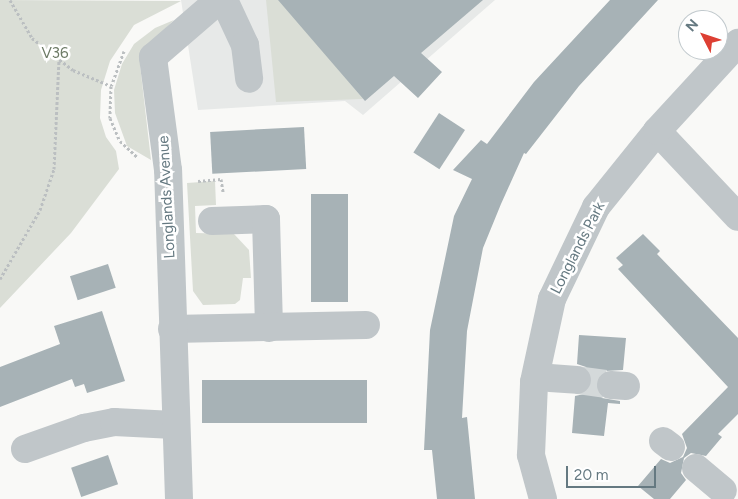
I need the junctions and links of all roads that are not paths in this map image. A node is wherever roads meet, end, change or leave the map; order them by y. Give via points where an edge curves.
1 (220, 0) edge
2 (224, 0) edge
3 (738, 43) edge
4 (249, 79) dead end
5 (657, 131) junction
6 (738, 217) edge
7 (212, 221) dead end
8 (366, 325) dead end
9 (269, 328) junction
10 (172, 329) junction
11 (550, 378) dead end
12 (577, 380) tunnel mouth
13 (174, 425) junction
14 (25, 449) dead end
15 (696, 468) dead end
16 (732, 495) edge
17 (179, 499) edge
18 (543, 499) edge

1 - 10 street, Longlands Avenue via 153,57 168,170
2 - 4 street via 245,46
3 - 5 street, Longlands Park
5 - 6 street
5 - 18 street, Longlands Park via 596,207 552,299 534,382 531,455
7 - 9 street via 266,219
8 - 9 street
9 - 10 street
10 - 13 street, Longlands Avenue
11 - 12 street
13 - 14 street via 114,422 84,428
13 - 17 street, Longlands Avenue
15 - 16 street

